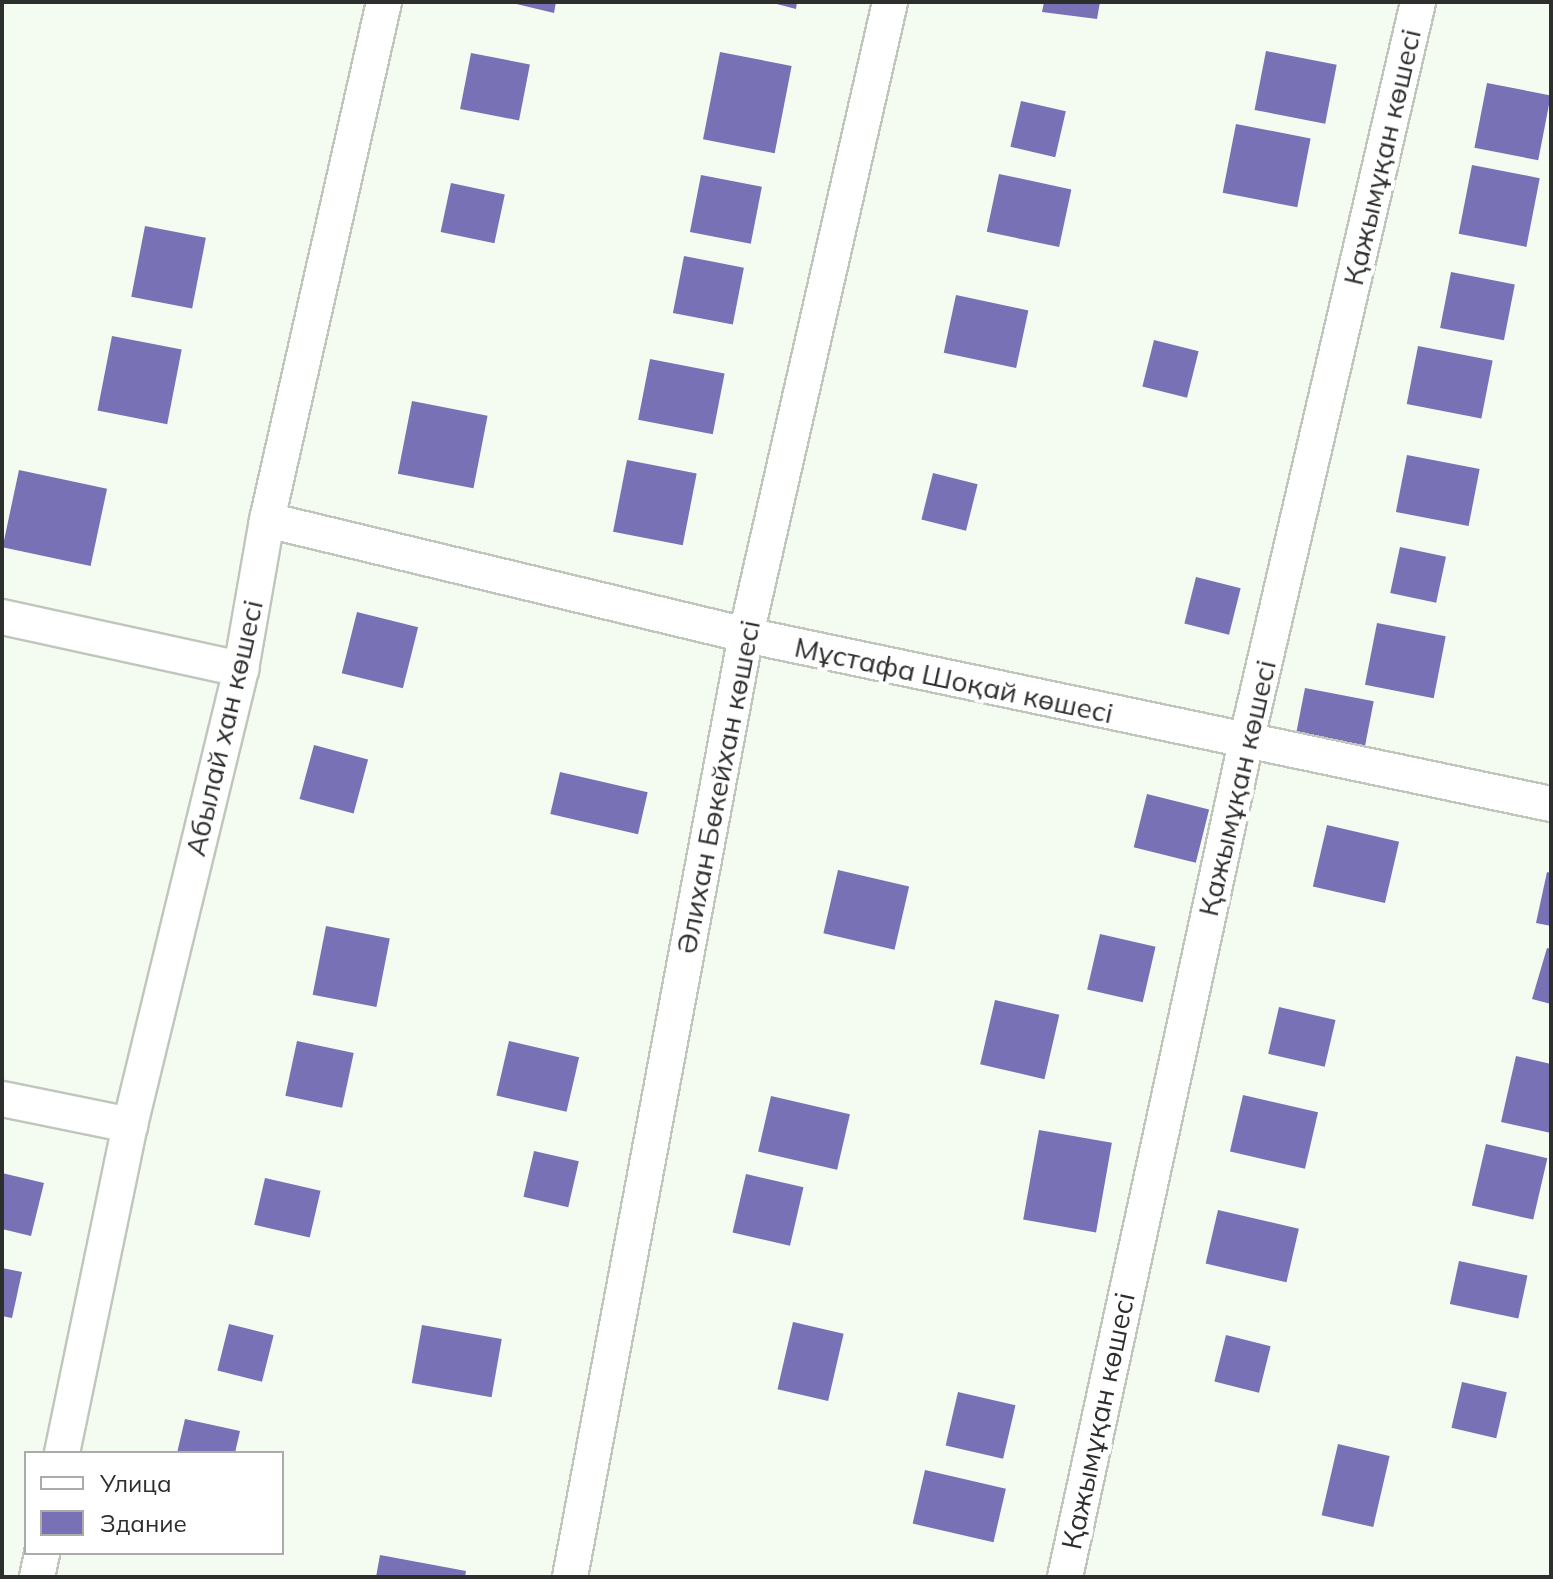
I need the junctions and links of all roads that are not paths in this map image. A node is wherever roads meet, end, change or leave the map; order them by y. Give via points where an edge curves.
1 (384, 2) edge
2 (890, 2) edge
3 (1418, 2) edge
4 (267, 520) junction
5 (2, 617) edge
6 (746, 635) junction
7 (241, 669) junction
8 (1246, 742) junction
9 (1551, 804) edge
10 (2, 1099) edge
11 (130, 1125) junction
12 (62, 1451) edge
13 (42, 1555) edge
14 (37, 1577) edge
15 (570, 1577) edge
16 (1065, 1577) edge

1 - 4 street, Абылай хан көшесі
2 - 6 street, Әлихан Бөкейхан көшесі
3 - 8 street, Қажымұқан көшесі
4 - 6 street, Мұстафа Шоқай көшесі
4 - 7 street, Абылай хан көшесі
5 - 7 street
6 - 8 street, Мұстафа Шоқай көшесі
6 - 15 street, Әлихан Бөкейхан көшесі
7 - 11 street, Абылай хан көшесі
8 - 9 street, Мұстафа Шоқай көшесі
8 - 16 street, Қажымұқан көшесі
10 - 11 street
11 - 12 street, Абылай хан көшесі
13 - 14 street

